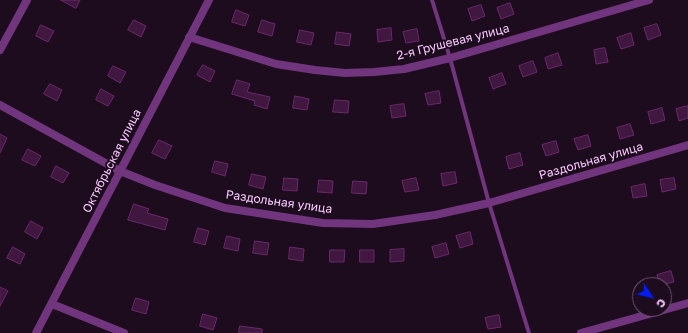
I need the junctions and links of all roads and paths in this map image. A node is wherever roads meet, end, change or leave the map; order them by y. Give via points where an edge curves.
1 (27, 0) edge
2 (209, 0) edge
3 (432, 0) edge
4 (649, 0) edge
5 (190, 37) junction
6 (0, 50) edge
7 (450, 58) junction
8 (0, 105) edge
9 (688, 145) edge
10 (120, 171) junction
11 (489, 203) junction
12 (688, 303) edge
13 (52, 304) junction
14 (36, 333) edge
15 (124, 333) edge
16 (529, 333) edge
17 (581, 333) edge

1 - 6 street
2 - 5 street, Октябрьская улица
3 - 7 lane
4 - 7 street, 2-я Грушевая улица
5 - 7 street, 2-я Грушевая улица via 276,64 322,71 397,70
5 - 10 street, Октябрьская улица
7 - 11 lane
8 - 10 street, Раздольная улица
9 - 11 street, Раздольная улица
10 - 11 street, Раздольная улица via 225,208 323,223 373,224 434,216
10 - 13 street, Октябрьская улица
11 - 16 lane
12 - 17 street
13 - 14 street, Октябрьская улица
13 - 15 street

